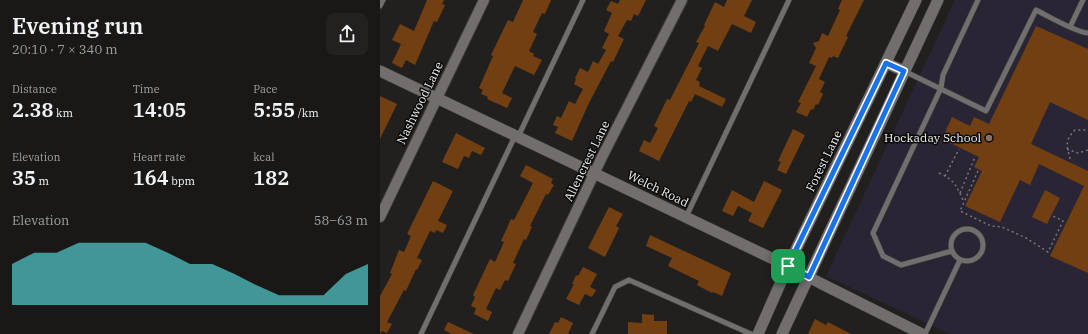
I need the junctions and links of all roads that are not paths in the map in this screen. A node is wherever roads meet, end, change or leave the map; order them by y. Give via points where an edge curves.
1 (383, 0) edge
2 (484, 0) edge
3 (583, 0) edge
4 (682, 0) edge
5 (789, 0) edge
6 (916, 0) edge
7 (938, 0) edge
8 (978, 0) edge
9 (1083, 0) edge
10 (380, 6) edge
11 (1070, 27) junction
12 (1088, 33) edge
13 (886, 63) junction
14 (380, 71) edge
15 (904, 71) junction
16 (941, 88) junction
17 (437, 98) junction
18 (517, 136) junction
19 (594, 173) junction
20 (380, 217) edge
21 (686, 217) junction
22 (952, 251) junction
23 (960, 260) junction
24 (788, 266) junction
25 (809, 277) junction
26 (421, 334) edge
27 (518, 334) edge
28 (592, 334) edge
29 (751, 334) edge
30 (758, 334) edge
31 (782, 334) edge
32 (924, 334) edge

1 - 10 lane
2 - 17 street, Nashwood Lane
3 - 18 lane
4 - 19 street, Allencrest Lane
5 - 21 lane
6 - 13 main road, Forest Lane
7 - 15 main road
8 - 16 lane via 943,75
9 - 11 lane
11 - 12 lane
11 - 16 lane via 1036,10 986,111
13 - 15 main road
13 - 24 main road, Forest Lane
14 - 17 main road, Welch Road
15 - 16 lane
15 - 25 main road
16 - 22 lane via 874,233 883,256 901,265
17 - 18 main road, Welch Road
17 - 20 street, Nashwood Lane
18 - 19 main road, Welch Road
18 - 26 lane
19 - 21 main road, Welch Road
19 - 27 street, Allencrest Lane
21 - 24 main road, Welch Road
22 - 23 lane
22 - 23 lane via 952,241 957,233 967,230 976,233 982,241 979,256 970,261
23 - 32 lane
24 - 25 main road, Welch Road
24 - 30 main road, Forest Lane
25 - 31 main road
25 - 32 main road, Welch Road
28 - 29 lane via 615,286 629,280

